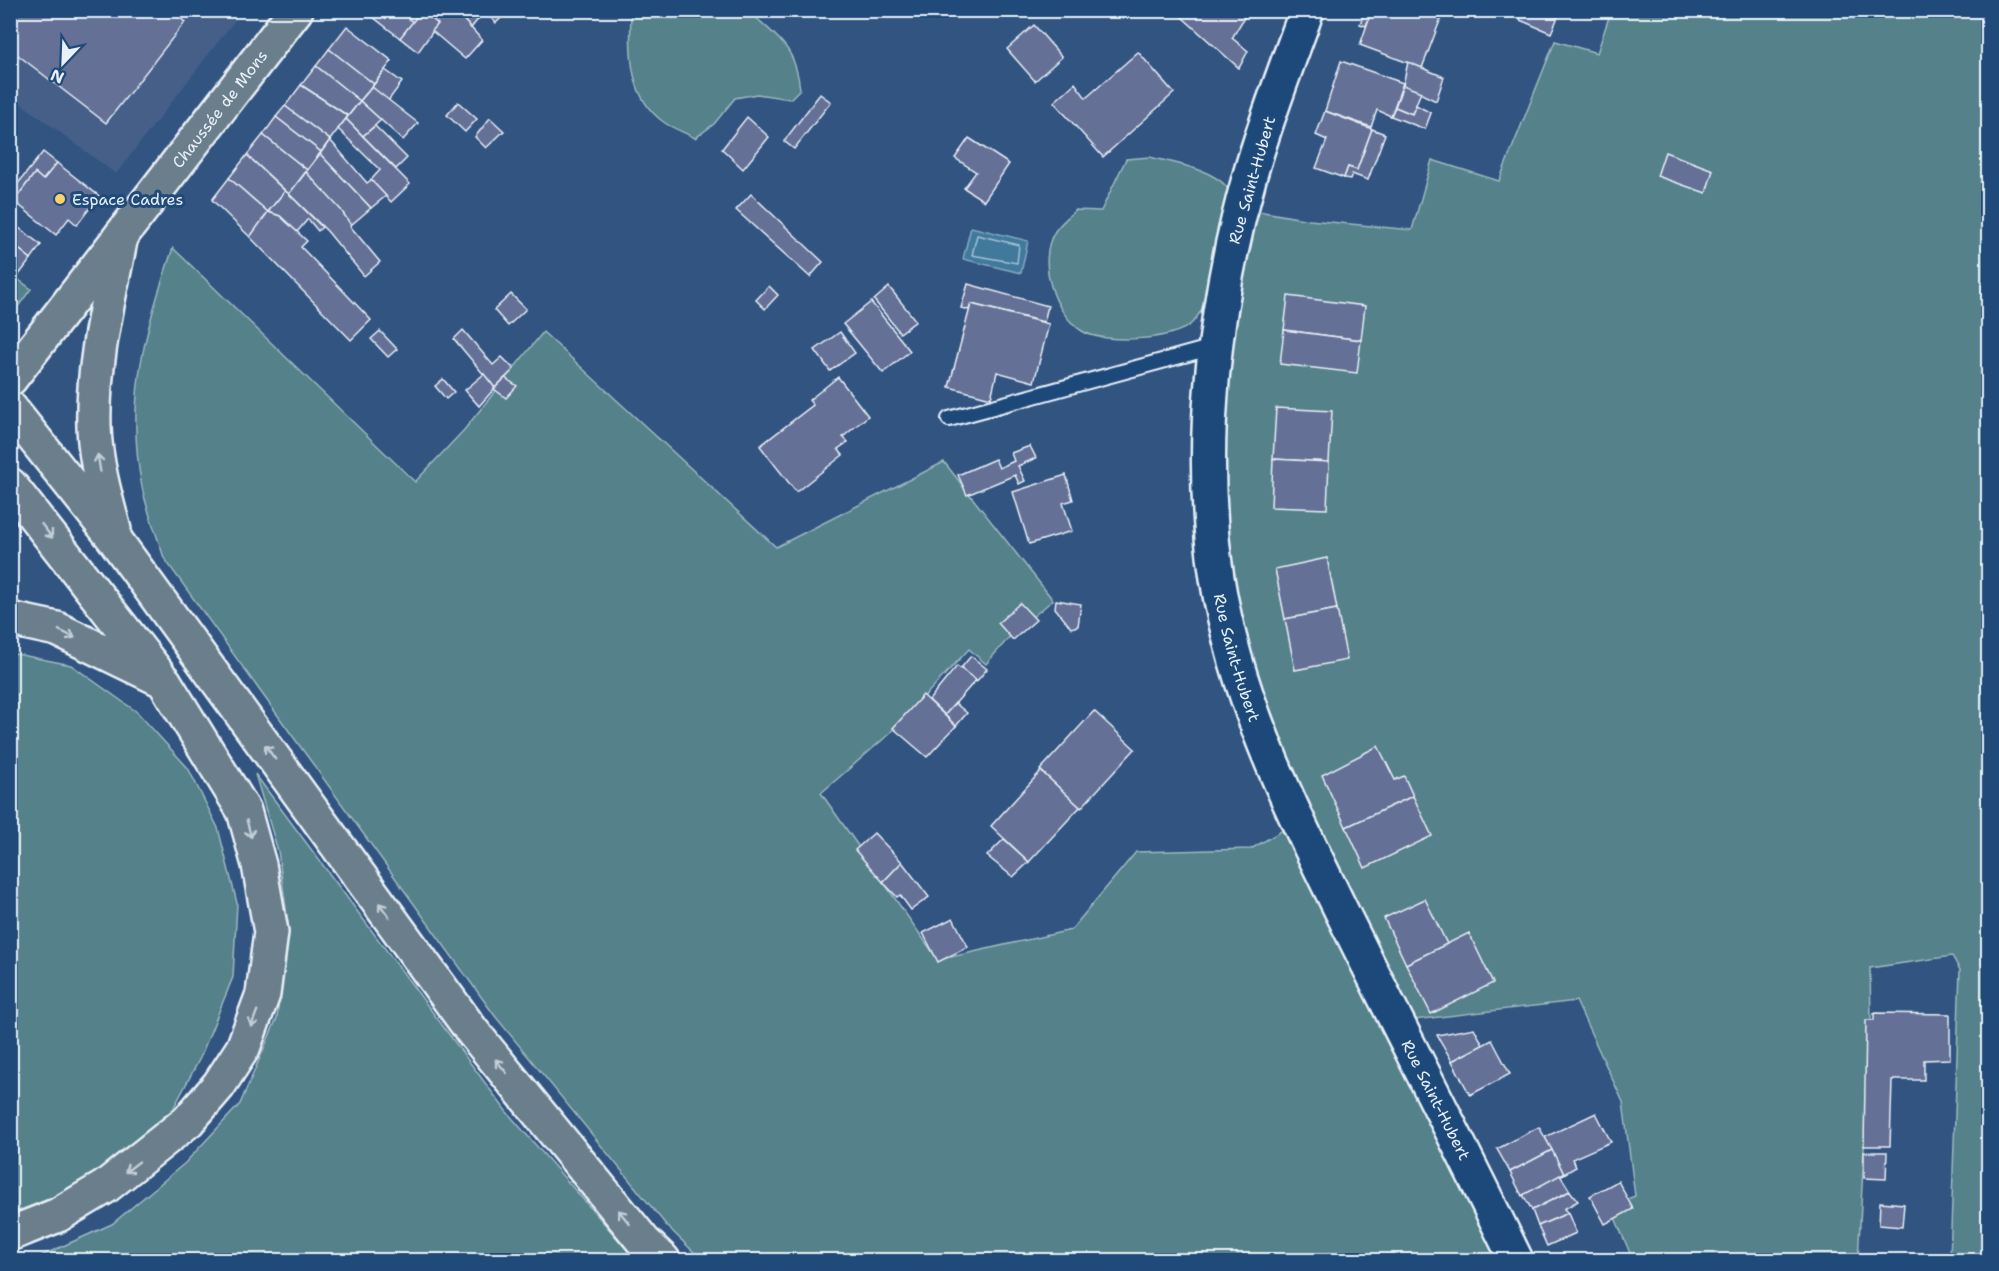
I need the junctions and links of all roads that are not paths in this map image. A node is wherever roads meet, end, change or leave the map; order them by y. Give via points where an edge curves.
1 (296, 10) edge
2 (1307, 10) edge
3 (121, 236) junction
4 (1217, 346) junction
5 (10, 379) edge
6 (10, 408) edge
7 (949, 419) dead end
8 (10, 485) edge
9 (116, 541) junction
10 (10, 619) edge
11 (164, 681) junction
12 (10, 1234) edge
13 (663, 1260) edge
14 (1516, 1260) edge

1 - 3 main road, Chaussée de Mons
2 - 4 street, Rue Saint-Hubert via 1250,176 1234,238
3 - 5 main road, Chaussée de Mons
9 -> 3 main road via 101,480 94,428 96,373
4 - 7 lane
4 - 14 street, Rue Saint-Hubert via 1212,378 1210,493 1217,576 1234,659 1274,772
6 - 9 main road
8 -> 11 main road
13 -> 9 main road via 644,1242 472,1031
10 -> 11 main road via 57,629
11 -> 12 main road via 244,810 271,932 263,994 243,1048 219,1085 188,1121 105,1188 58,1215

